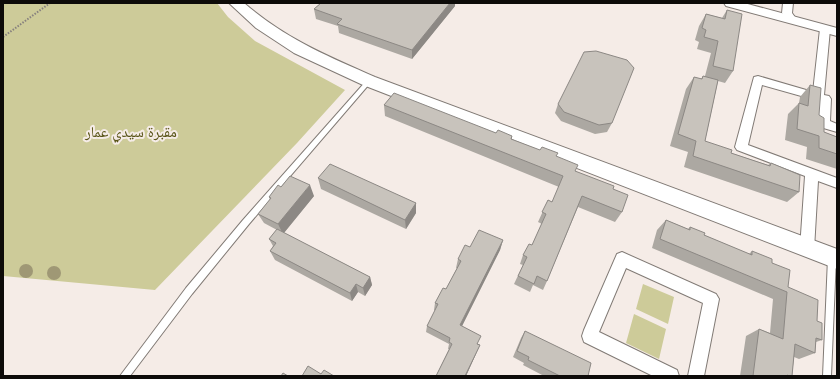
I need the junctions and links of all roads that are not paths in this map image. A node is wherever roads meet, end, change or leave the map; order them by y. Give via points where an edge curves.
1 (236, 3) edge
2 (730, 3) edge
3 (788, 3) edge
4 (792, 20) junction
5 (831, 31) edge
6 (369, 81) junction
7 (818, 97) junction
8 (837, 128) edge
9 (812, 174) junction
10 (837, 184) edge
11 (807, 248) junction
12 (834, 258) edge
13 (124, 376) edge
14 (672, 376) edge
15 (696, 376) edge
16 (827, 376) edge

1 - 6 main road via 261,25 299,49
2 - 4 street
3 - 4 street via 787,13
4 - 5 street
5 - 7 street
6 - 11 main road
6 - 13 lane via 246,222
7 - 8 street via 824,99 824,124
7 - 9 street via 758,80 741,147
9 - 10 street
9 - 11 street
11 - 12 main road
12 - 16 lane
14 - 15 street via 590,336 622,259 711,299

